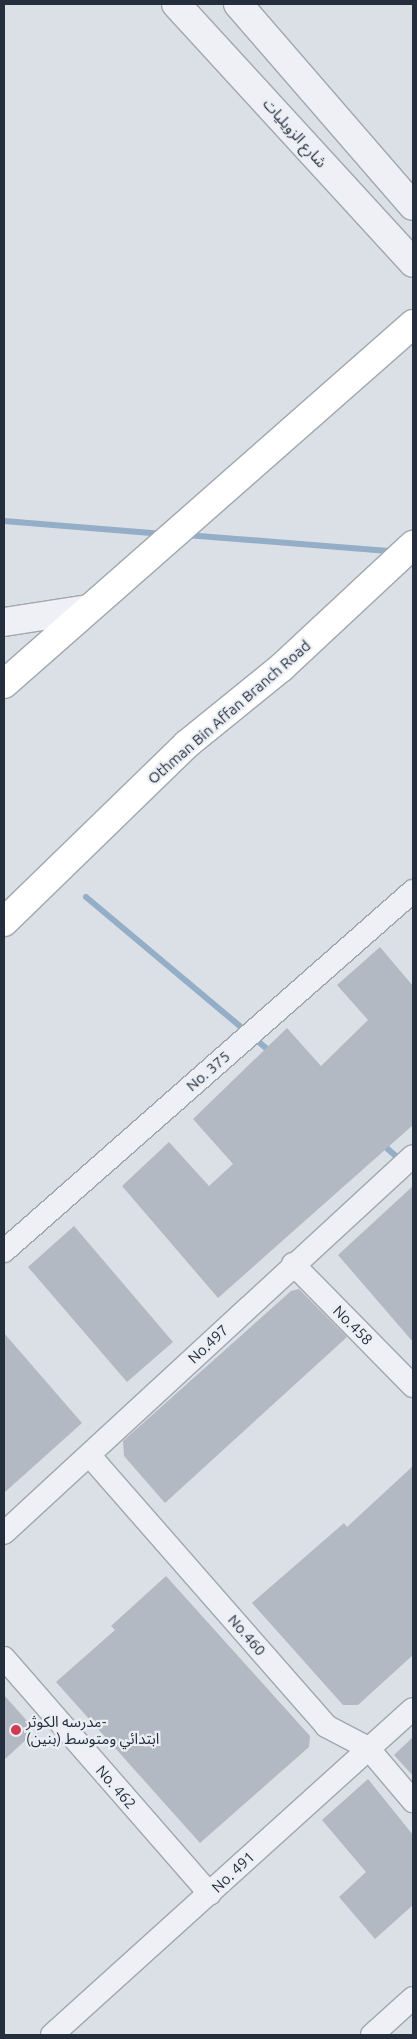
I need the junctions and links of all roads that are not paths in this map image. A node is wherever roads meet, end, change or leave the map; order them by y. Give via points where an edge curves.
1 (176, 4) edge
2 (238, 4) edge
3 (413, 206) edge
4 (413, 263) edge
5 (413, 324) edge
6 (413, 545) edge
7 (88, 609) junction
8 (4, 622) edge
9 (4, 684) edge
10 (413, 891) edge
11 (4, 922) edge
12 (413, 1156) edge
13 (4, 1251) edge
14 (293, 1264) junction
15 (413, 1386) edge
16 (90, 1456) junction
17 (4, 1533) edge
18 (4, 1658) edge
19 (413, 1709) edge
20 (368, 1748) junction
21 (413, 1801) edge
22 (210, 1894) junction
23 (413, 1998) edge
24 (52, 2035) edge
25 (372, 2035) edge

1 - 4 street, شارع الزويليات
2 - 3 street
5 - 7 main road
6 - 11 main road, Othman Bin Affan Branch Road via 282,666 187,744
7 - 8 street
7 - 9 main road
10 - 13 street, No. 375
12 - 14 street, No.497
14 - 15 street, No.458
14 - 16 street, No.497
16 - 17 street, No.497
16 - 20 street, No.460 via 326,1726
18 - 22 street, No. 462
19 - 20 street, No. 491
20 - 21 street, No.460
20 - 22 street, No. 491
22 - 24 street, No. 491
23 - 25 street

